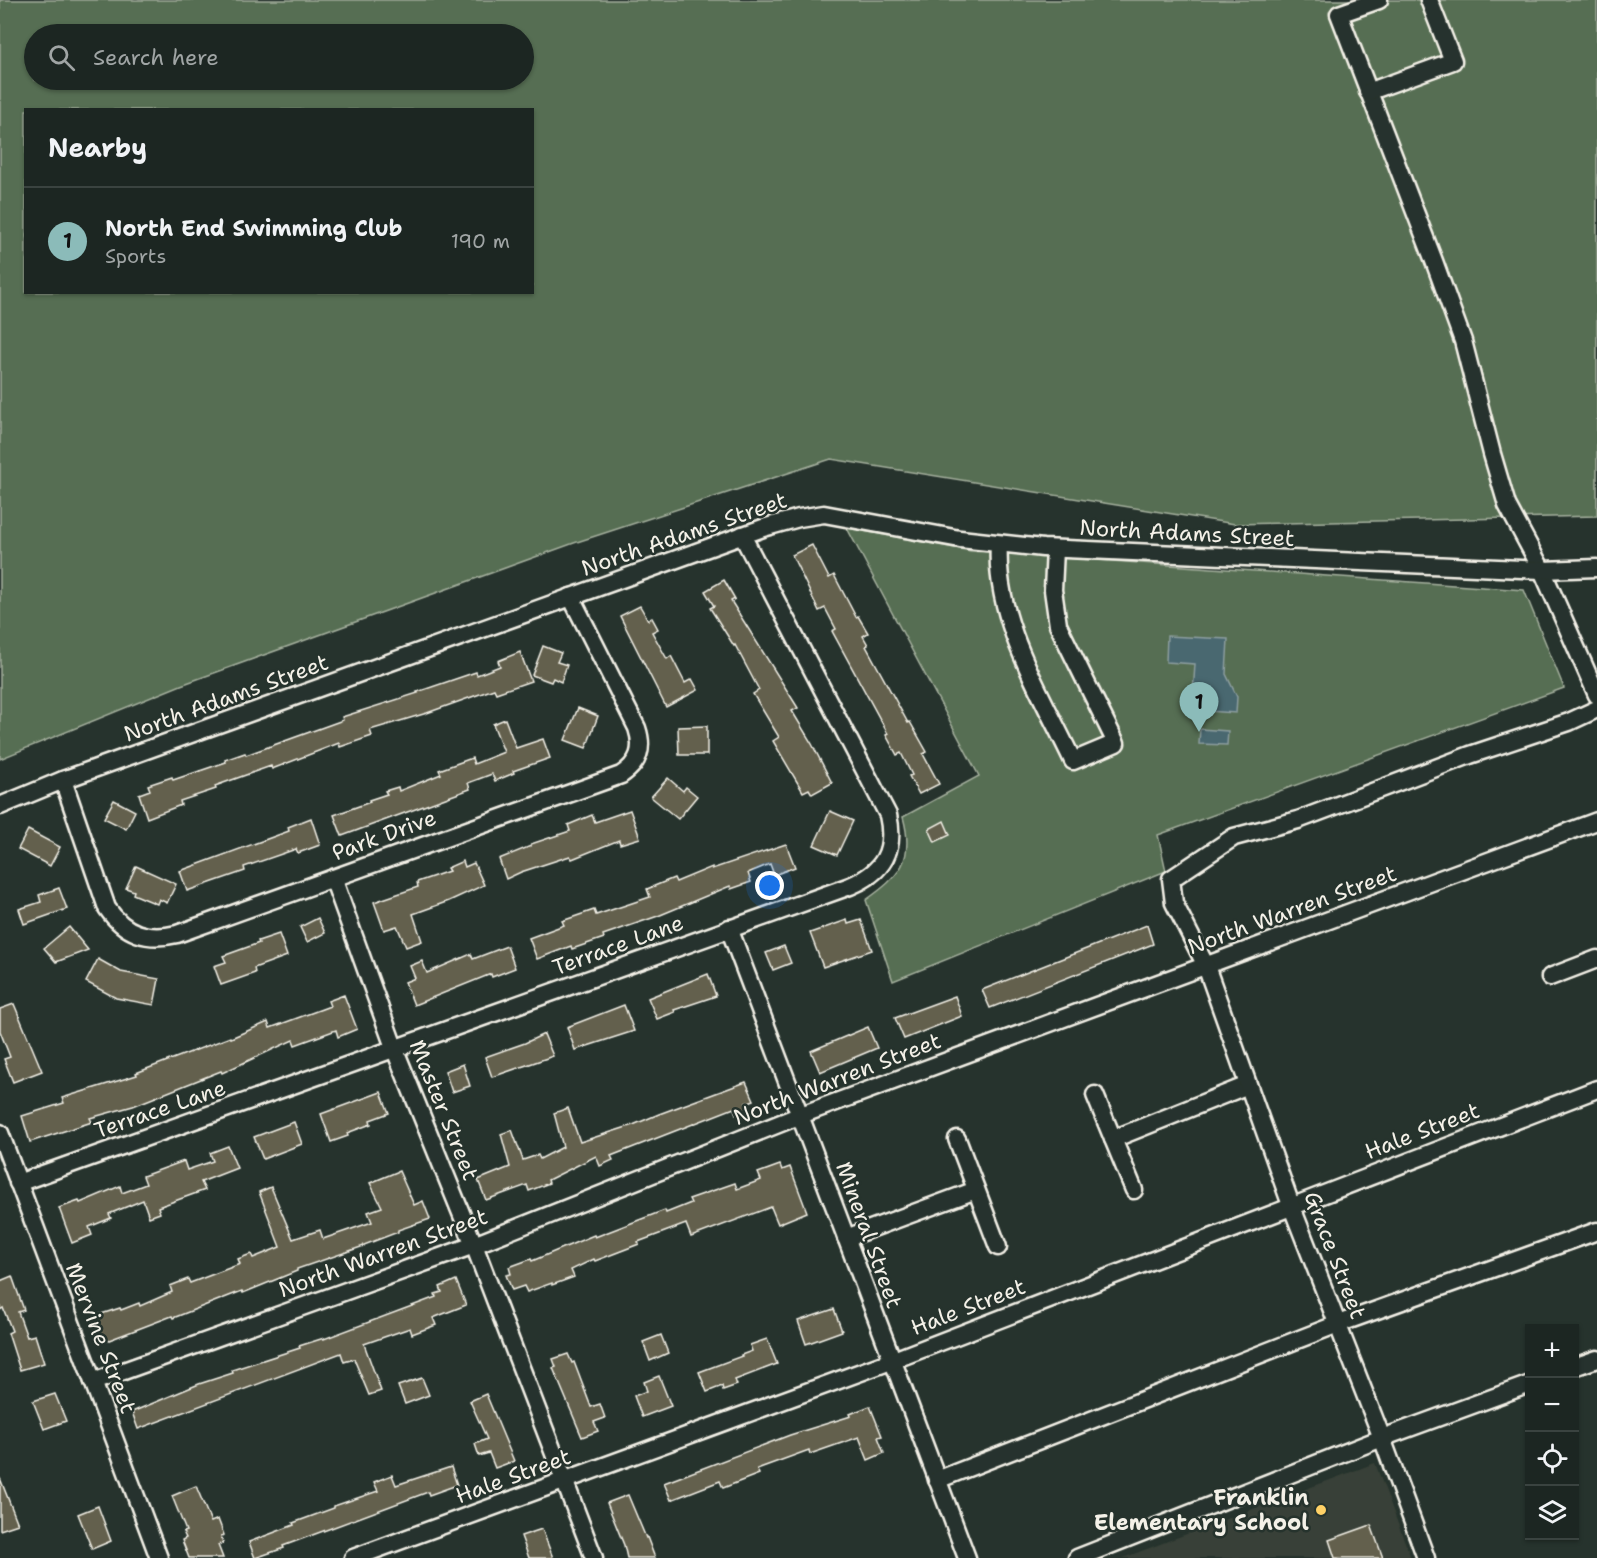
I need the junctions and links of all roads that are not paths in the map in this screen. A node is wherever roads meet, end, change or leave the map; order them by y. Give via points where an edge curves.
1 (1378, 0) edge
2 (1429, 0) edge
3 (1336, 7) edge
4 (1368, 92) junction
5 (742, 535) junction
6 (999, 545) junction
7 (1055, 549) junction
8 (1597, 568) edge
9 (1542, 570) junction
10 (571, 597) junction
11 (1597, 695) edge
12 (1597, 709) edge
13 (63, 780) junction
14 (0, 806) edge
15 (1597, 820) edge
16 (333, 878) junction
17 (729, 928) junction
18 (1597, 959) edge
19 (1206, 966) junction
20 (1550, 977) dead end
21 (395, 1050) junction
22 (1248, 1085) junction
23 (1597, 1089) edge
24 (1095, 1095) dead end
25 (801, 1115) junction
26 (0, 1133) edge
27 (957, 1139) dead end
28 (1113, 1139) junction
29 (18, 1183) junction
30 (976, 1190) junction
31 (1134, 1190) dead end
32 (1291, 1205) junction
33 (1597, 1230) edge
34 (846, 1238) junction
35 (474, 1245) junction
36 (998, 1247) dead end
37 (1338, 1324) junction
38 (1597, 1359) edge
39 (891, 1361) junction
40 (1579, 1366) edge
41 (93, 1382) junction
42 (1525, 1386) edge
43 (1382, 1438) junction
44 (937, 1480) junction
45 (565, 1481) junction
46 (159, 1558) edge
47 (352, 1558) edge
48 (594, 1558) edge
49 (967, 1558) edge
50 (1077, 1558) edge
51 (1426, 1558) edge

1 - 3 street
2 - 4 street via 1453,61
3 - 4 street
4 - 9 street via 1463,341 1507,505
5 - 6 street, North Adams Street via 824,514
5 - 10 street, North Adams Street
5 - 17 street, Terrace Lane via 882,801 891,829 885,859 866,879
6 - 7 street, North Adams Street
6 - 7 street via 1005,610 1073,761 1116,743 1058,625 1053,590
7 - 9 street, North Adams Street
8 - 9 street, North Adams Street
9 - 11 street
10 - 13 street, North Adams Street
10 - 16 street, Park Drive via 637,728 641,750 631,768 621,775
12 - 19 street, Grace Street via 1298,820 1234,837 1171,879 1174,903
13 - 14 street, North Adams Street
13 - 16 street, Park Drive via 107,908 119,923 147,937 177,934
15 - 19 street, North Warren Street
16 - 21 street, Master Street
17 - 21 street, Terrace Lane
17 - 25 street, Mineral Street
18 - 20 street
19 - 22 street, Grace Street
19 - 25 street, North Warren Street
21 - 29 street, Terrace Lane
21 - 35 street, Master Street
22 - 28 street
22 - 32 street, Grace Street
23 - 32 street, Hale Street
24 - 28 street
25 - 34 street, Mineral Street
25 - 35 street, North Warren Street
26 - 29 street, Mervine Street
27 - 30 street
28 - 31 street
29 - 41 street, Mervine Street
30 - 34 street
30 - 36 street
32 - 37 street, Grace Street
32 - 39 street, Hale Street
33 - 37 street
34 - 39 street, Mineral Street
35 - 41 street, North Warren Street
35 - 45 street, Master Street
37 - 43 street, Grace Street
37 - 44 street
38 - 40 street
39 - 44 street, Mineral Street
39 - 45 street, Hale Street
41 - 46 street, Mervine Street
42 - 43 street
43 - 50 street
43 - 51 street, Grace Street
44 - 49 street, Mineral Street
45 - 47 street, Hale Street
45 - 48 street, Master Street

